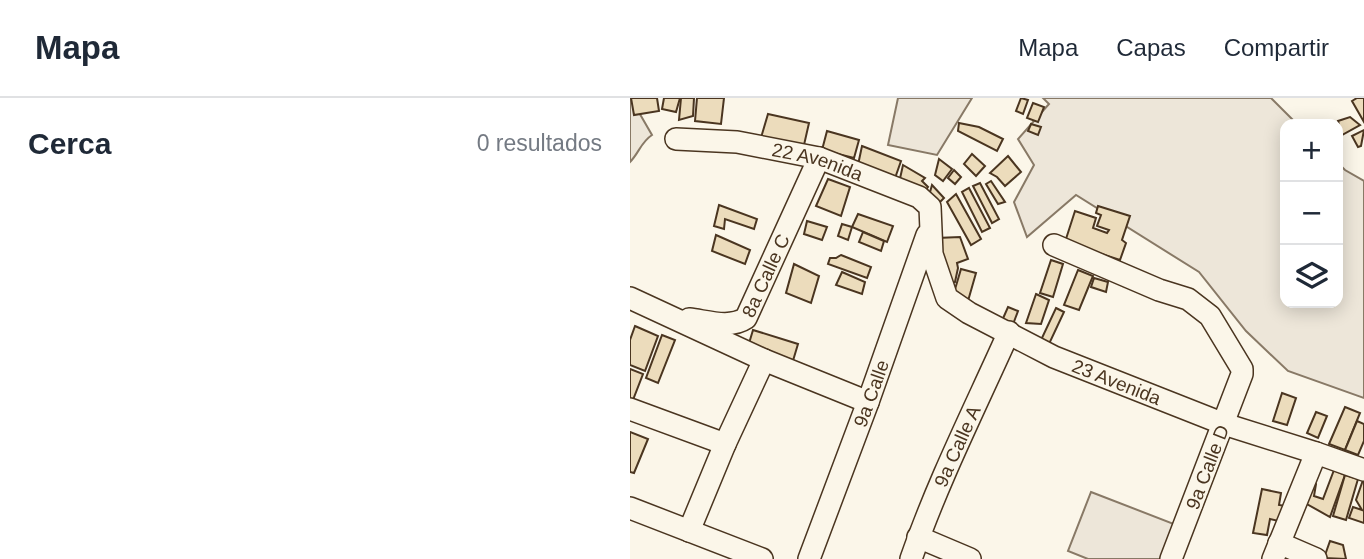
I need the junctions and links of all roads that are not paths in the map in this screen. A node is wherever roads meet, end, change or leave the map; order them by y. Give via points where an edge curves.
1 (676, 139) dead end
2 (819, 158) junction
3 (930, 226) junction
4 (1054, 246) dead end
5 (633, 307) edge
6 (666, 315) junction
7 (1009, 332) junction
8 (764, 360) junction
9 (868, 402) junction
10 (630, 409) edge
11 (1224, 424) junction
12 (725, 444) junction
13 (1316, 453) junction
14 (1364, 470) edge
15 (630, 508) edge
16 (689, 531) junction
17 (918, 537) junction
18 (1276, 551) edge
19 (762, 559) edge
20 (809, 559) edge
21 (911, 559) edge
22 (970, 559) edge
23 (1171, 559) edge
24 (1315, 559) edge

1 - 2 street, 22 Avenida via 737,142
2 - 3 street, 22 Avenida via 919,197 930,207
2 - 6 street, 8a Calle C via 746,318 730,324
3 - 7 street, 23 Avenida via 932,254 947,298
3 - 9 street, 9a Calle
4 - 11 street, 9a Calle D via 1188,299 1210,316 1242,369
5 - 6 street
6 - 8 street
7 - 11 street, 23 Avenida via 1054,357
7 - 17 street, 9a Calle A
8 - 9 street
8 - 12 street
9 - 20 street, 9a Calle
10 - 12 street
11 - 13 street, 23 Avenida
11 - 23 street, 9a Calle D
12 - 16 street
13 - 14 street, 23 Avenida
13 - 18 street
15 - 16 street
16 - 19 street
17 - 21 street, 9a Calle A
17 - 22 street
18 - 24 street

